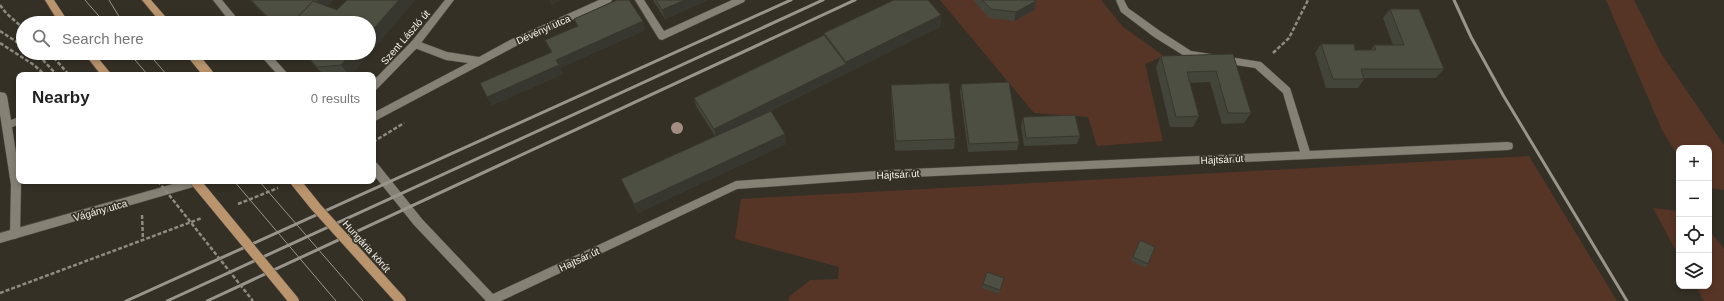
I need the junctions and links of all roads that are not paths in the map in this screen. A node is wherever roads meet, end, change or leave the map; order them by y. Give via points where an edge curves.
1 (49, 0) edge
2 (146, 0) edge
3 (217, 0) edge
4 (450, 0) edge
5 (608, 0) edge
6 (639, 0) edge
7 (741, 0) edge
8 (1120, 0) edge
9 (59, 16) edge
10 (160, 16) edge
11 (230, 16) edge
12 (415, 44) junction
13 (95, 60) edge
14 (197, 60) edge
15 (270, 60) edge
16 (480, 61) junction
17 (105, 72) edge
18 (207, 72) edge
19 (281, 72) edge
20 (376, 84) edge
21 (0, 96) edge
22 (376, 116) edge
23 (16, 122) edge
24 (7, 125) junction
25 (1508, 146) dead end
26 (1306, 155) junction
27 (376, 170) edge
28 (190, 184) edge
29 (197, 184) edge
30 (297, 184) edge
31 (16, 234) junction
32 (0, 238) edge
33 (493, 300) edge
34 (294, 301) edge
35 (401, 301) edge

1 - 9 main road
2 - 10 main road
3 - 11 street
4 - 12 street, Szent László út
5 - 16 street, Dévényi utca via 513,43
6 - 7 street via 662,36
8 - 26 street via 1124,10 1189,54 1258,65 1287,91
12 - 16 street via 446,56
12 - 20 street, Szent László út
13 - 17 main road
14 - 18 main road, bridge
15 - 19 street
16 - 22 street, Dévényi utca
21 - 24 street
23 - 24 street
24 - 31 street via 16,185
25 - 26 street, Hajtsár út
26 - 33 street, Hajtsár út via 890,174 736,185
27 - 33 street, Hajtsár út via 418,222
28 - 31 street, Vágány utca
29 - 34 main road, bridge
30 - 35 main road, Hungária körút, bridge
31 - 32 street, Vágány utca

